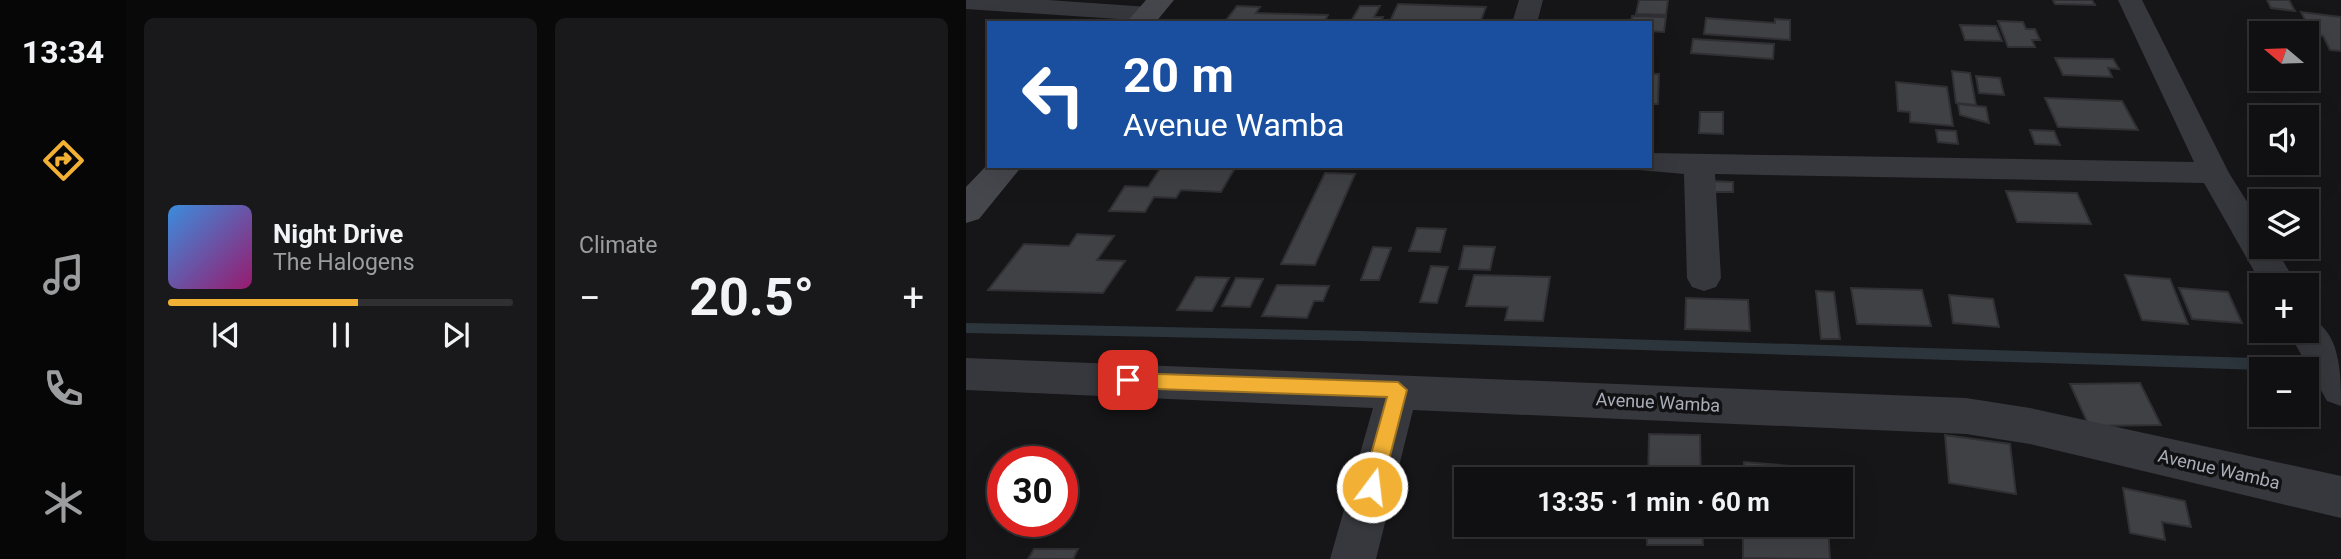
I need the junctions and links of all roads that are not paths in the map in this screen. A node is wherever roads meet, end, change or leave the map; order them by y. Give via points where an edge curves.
1 (1531, 0) edge
2 (2130, 0) edge
3 (966, 2) edge
4 (1150, 12) edge
5 (1525, 21) edge
6 (1652, 163) edge
7 (1699, 164) junction
8 (1003, 168) edge
9 (2214, 173) junction
10 (966, 210) edge
11 (2273, 273) edge
12 (1704, 278) dead end
13 (2313, 343) edge
14 (966, 374) edge
15 (2341, 389) edge
16 (1398, 390) junction
17 (2341, 497) edge
18 (1353, 559) edge

1 - 5 street
2 - 9 street
3 - 4 street
6 - 7 street
7 - 9 street
7 - 12 street
8 - 10 main road
9 - 11 street
13 - 15 street
14 - 16 street, Avenue Wamba
16 - 17 street, Avenue Wamba via 1966,416 2030,426
16 - 18 street

